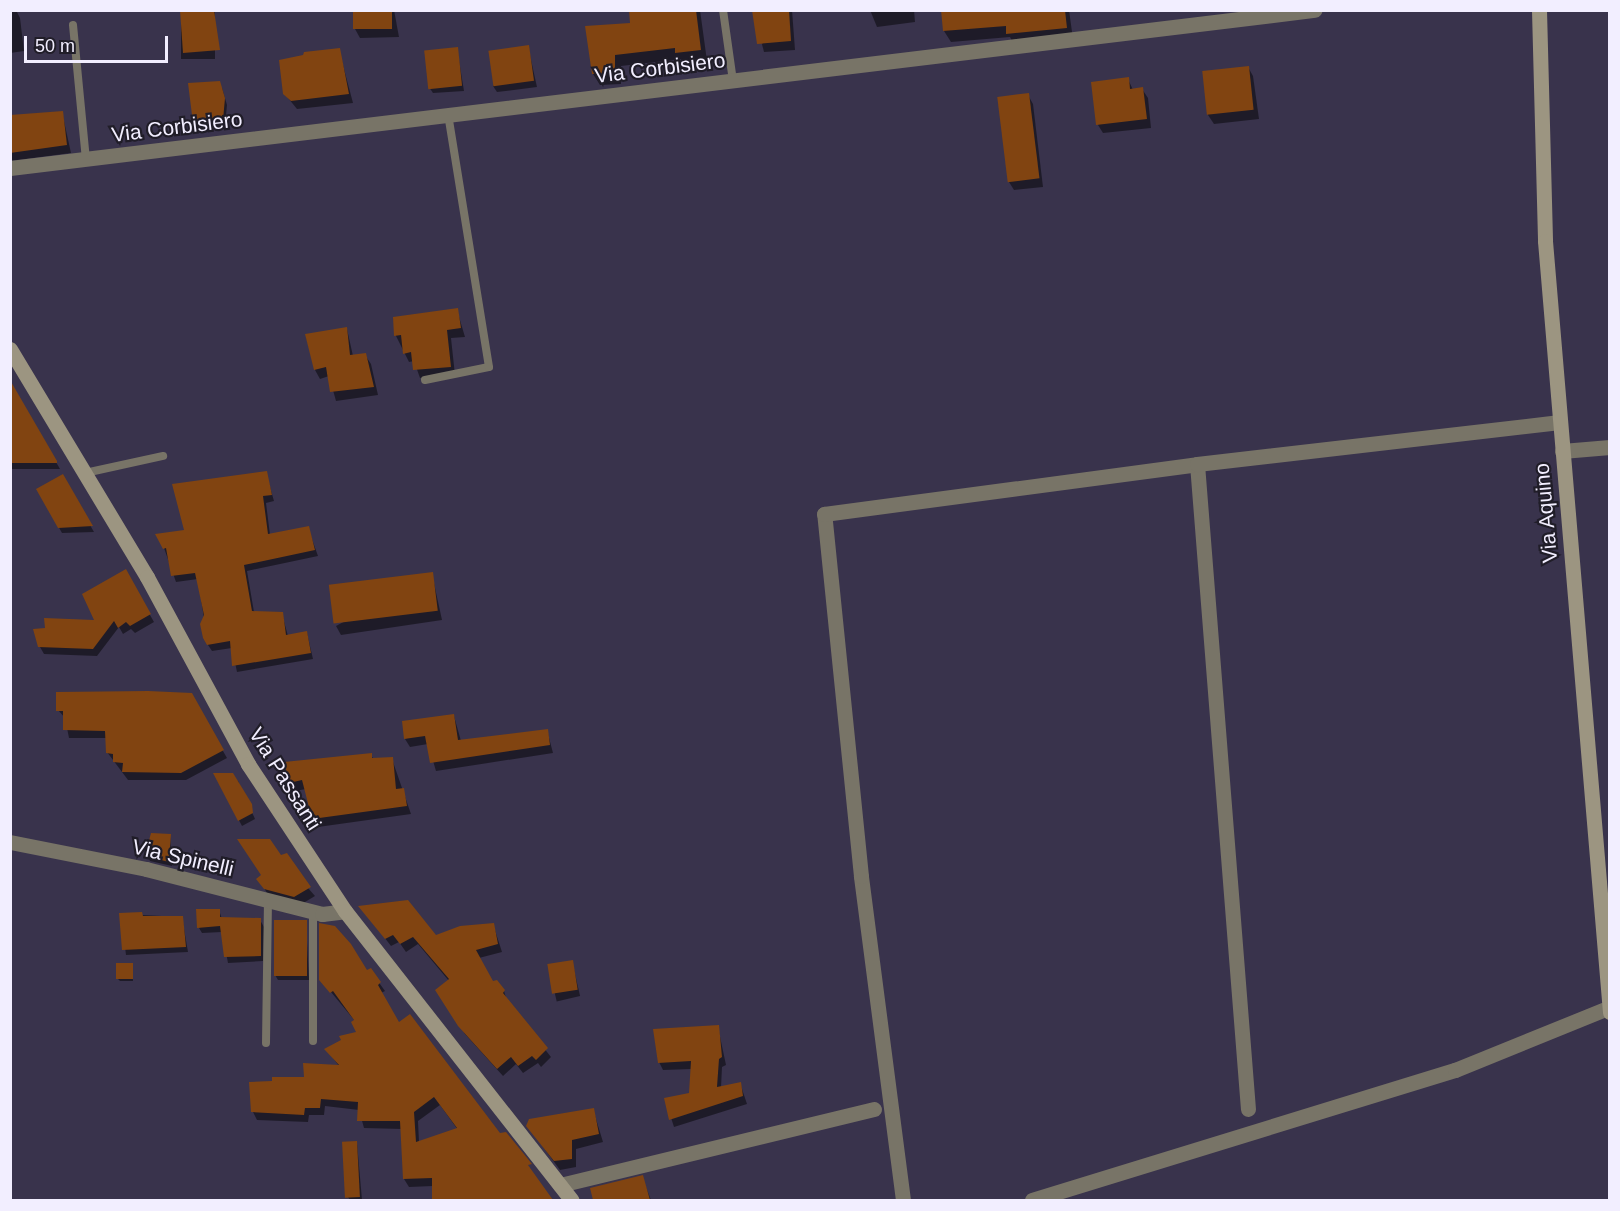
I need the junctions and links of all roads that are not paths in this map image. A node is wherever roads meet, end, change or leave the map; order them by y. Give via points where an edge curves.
1 (723, 10) edge
2 (1314, 10) edge
3 (1539, 10) edge
4 (73, 25) dead end
5 (733, 81) junction
6 (448, 115) junction
7 (86, 159) junction
8 (10, 168) edge
9 (10, 349) edge
10 (425, 380) dead end
11 (1560, 422) junction
12 (1610, 447) edge
13 (1562, 451) junction
14 (163, 456) dead end
15 (1197, 464) junction
16 (85, 473) junction
17 (10, 842) edge
18 (267, 900) junction
19 (345, 910) junction
20 (313, 911) junction
21 (1609, 1009) edge
22 (313, 1041) dead end
23 (266, 1043) dead end
24 (1248, 1108) dead end
25 (874, 1109) dead end
26 (566, 1196) edge
27 (903, 1200) edge
28 (1032, 1200) edge

1 - 5 lane
2 - 5 street, Via Corbisiero
3 - 11 street, Via Aquino via 1540,161
4 - 7 lane
5 - 6 street, Via Corbisiero
6 - 7 street, Via Corbisiero
6 - 10 lane via 489,368
7 - 8 street, Via Corbisiero
9 - 16 street, Via Passanti
11 - 13 street, Via Aquino
11 - 15 street
12 - 13 street
13 - 21 street, Via Aquino
14 - 16 lane
15 - 24 street
15 - 27 street via 824,514 861,876
16 - 19 street, Via Passanti via 147,577 248,765
17 - 18 street, Via Spinelli
18 - 20 street, Via Spinelli
18 - 23 lane
19 - 20 street, Via Spinelli via 334,914
19 - 26 street, Via Passanti
20 - 22 lane
21 - 28 street via 1455,1070
25 - 26 street

